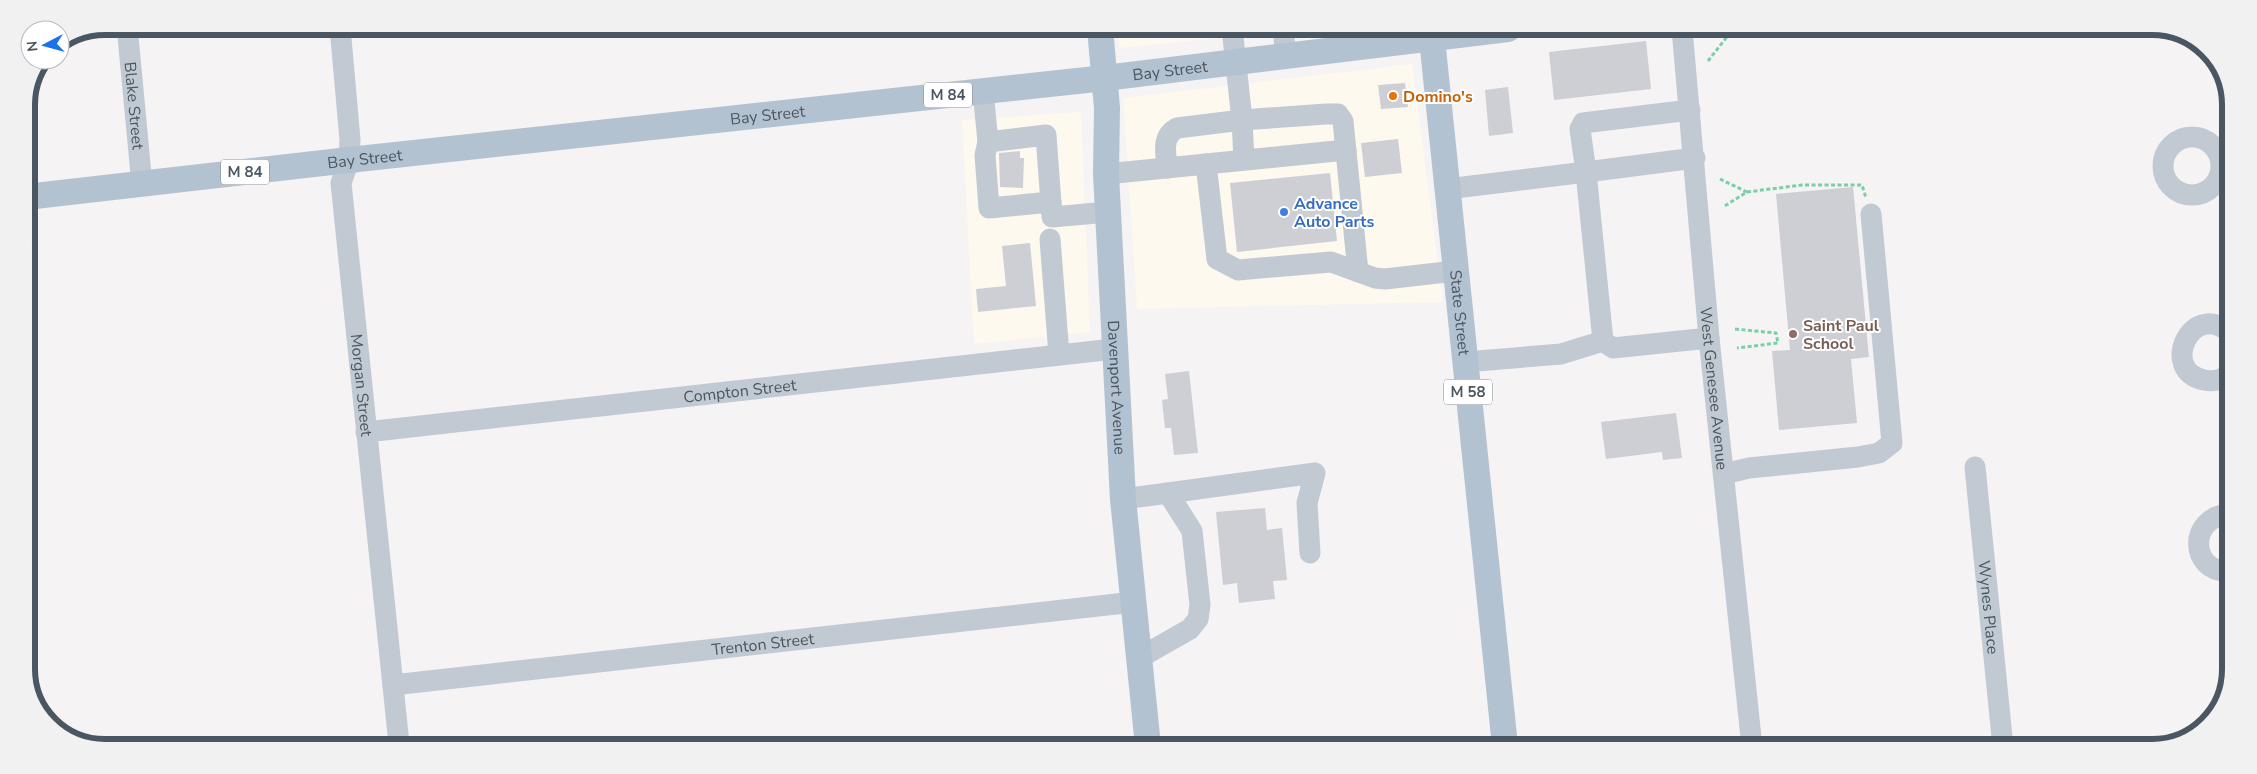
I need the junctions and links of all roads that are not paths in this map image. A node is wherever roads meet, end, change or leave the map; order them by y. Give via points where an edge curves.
1 (128, 35) edge
2 (341, 35) edge
3 (1101, 35) edge
4 (1233, 35) edge
5 (1284, 35) edge
6 (1395, 35) edge
7 (1431, 35) edge
8 (1683, 35) edge
9 (1349, 38) edge
10 (1286, 56) junction
11 (1235, 62) junction
12 (1105, 78) junction
13 (983, 91) junction
14 (1690, 110) junction
15 (1242, 120) junction
16 (988, 142) junction
17 (1346, 150) junction
18 (1695, 158) junction
19 (349, 160) junction
20 (1244, 160) junction
21 (1206, 164) junction
22 (1168, 168) junction
23 (1586, 172) junction
24 (1106, 174) junction
25 (142, 185) junction
26 (1447, 189) junction
27 (35, 196) edge
28 (1051, 202) junction
29 (1108, 212) junction
30 (1871, 214) road end
31 (1050, 239) dead end
32 (1455, 271) junction
33 (1358, 272) junction
34 (2222, 328) edge
35 (1709, 338) junction
36 (1603, 341) junction
37 (1114, 349) junction
38 (1059, 356) junction
39 (1465, 362) junction
40 (2222, 378) edge
41 (366, 432) junction
42 (1975, 467) dead end
43 (1724, 474) junction
44 (1168, 493) junction
45 (1123, 499) junction
46 (2222, 515) edge
47 (1310, 553) dead end
48 (2222, 570) edge
49 (1134, 602) junction
50 (1139, 658) junction
51 (393, 685) junction
52 (398, 739) edge
53 (1147, 739) edge
54 (1503, 739) edge
55 (1751, 739) edge
56 (2002, 739) edge

1 - 25 street, Blake Street
2 - 19 street, Morgan Street
3 - 12 main road, Davenport Avenue
4 - 11 street
5 - 10 street
6 - 9 main road, Bay Street / M 84
7 - 26 main road, State Street / M 58
8 - 14 street, West Genesee Avenue
9 - 10 main road, Bay Street / M 84
10 - 11 main road, Bay Street / M 84
11 - 12 main road, Bay Street / M 84
11 - 15 street
12 - 13 main road, Bay Street / M 84
12 - 24 main road, Davenport Avenue
13 - 16 street
13 - 19 main road, Bay Street / M 84
14 - 18 street, West Genesee Avenue
14 - 23 street via 1583,123 1580,129
15 - 17 street via 1338,114 1343,120
15 - 20 street
15 - 22 street via 1177,128 1170,132 1165,139
16 - 28 street via 1046,135
16 - 28 street via 985,155 989,208
17 - 20 street
17 - 33 street
18 - 23 street
18 - 35 street, West Genesee Avenue
19 - 25 main road, Bay Street / M 84
19 - 41 street, Morgan Street via 341,183
20 - 21 street
21 - 22 street
21 - 33 street via 1217,259 1238,270 1331,262
22 - 24 street
23 - 26 street
23 - 36 street
24 - 29 main road, Davenport Avenue
25 - 27 main road, Bay Street / M 84
26 - 32 main road, State Street / M 58
28 - 29 street via 1052,217
29 - 37 main road, Davenport Avenue
30 - 43 street via 1892,442 1879,453 1858,458 1749,468
31 - 38 street
32 - 33 street via 1385,279
32 - 39 main road, State Street / M 58
34 - 40 street via 2216,325 2197,327 2184,340 2182,349 2185,368 2200,380
35 - 36 street via 1613,348
35 - 43 street, West Genesee Avenue
36 - 39 street via 1561,354
37 - 38 street, Compton Street
37 - 45 main road, Davenport Avenue
38 - 41 street, Compton Street
39 - 54 main road, State Street / M 58
41 - 51 street, Morgan Street
42 - 56 street, Wynes Place
43 - 55 street, West Genesee Avenue
44 - 45 street
44 - 47 street via 1315,473 1307,503
44 - 50 street via 1192,531 1200,605 1198,619 1190,629
45 - 49 main road, Davenport Avenue
46 - 48 street via 2203,527 2198,546 2207,563
49 - 50 main road, Davenport Avenue
49 - 51 street, Trenton Street
50 - 53 main road, Davenport Avenue
51 - 52 street, Morgan Street

